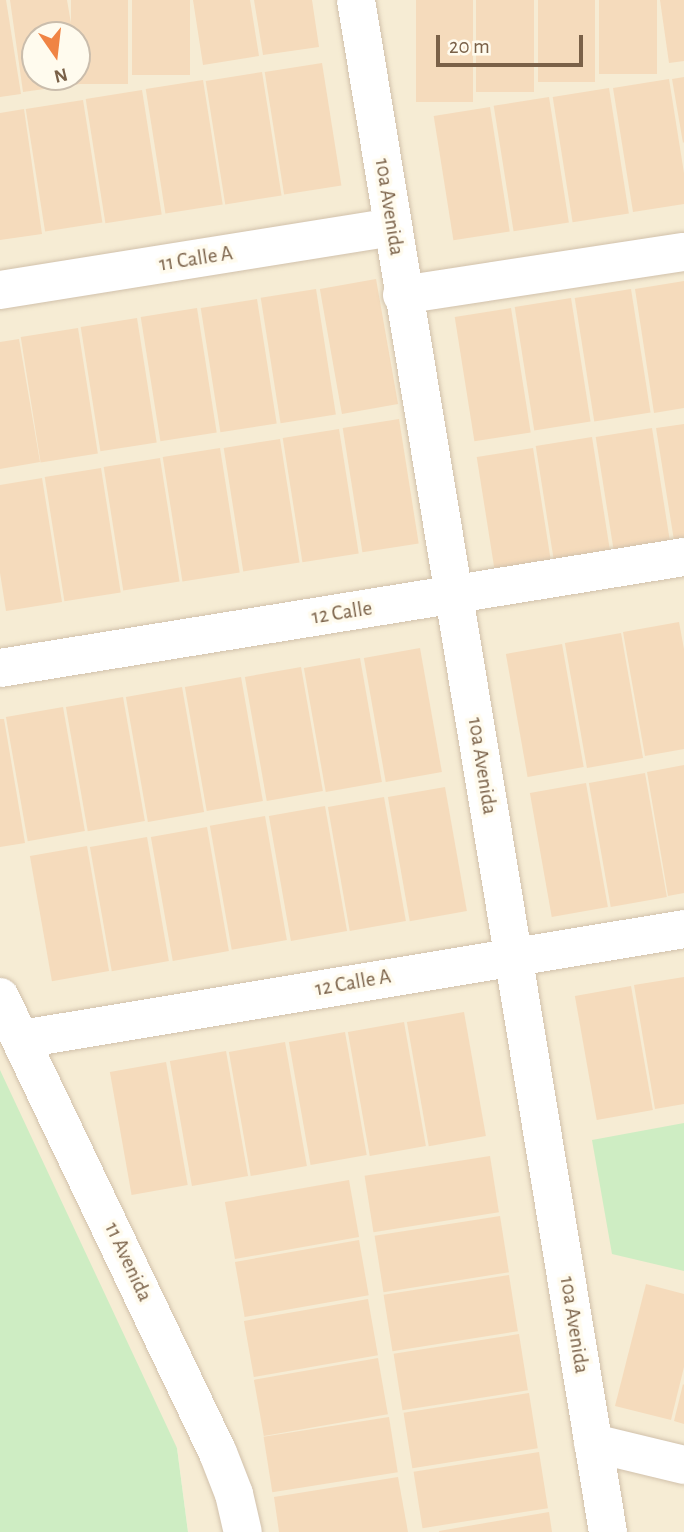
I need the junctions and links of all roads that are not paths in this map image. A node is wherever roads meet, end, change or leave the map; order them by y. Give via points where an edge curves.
1 (356, 0) edge
2 (393, 227) junction
3 (684, 252) edge
4 (0, 290) edge
5 (402, 296) junction
6 (684, 557) edge
7 (453, 595) junction
8 (0, 668) edge
9 (684, 929) edge
10 (513, 956) junction
11 (0, 997) edge
12 (22, 1039) junction
13 (593, 1443) junction
14 (684, 1465) edge
15 (243, 1532) edge
16 (608, 1532) edge

1 - 2 street, 10a Avenida
2 - 4 street, 11 Calle A
2 - 5 street, 10a Avenida
3 - 5 street
5 - 7 street, 10a Avenida
6 - 7 street, 12 Calle
7 - 8 street, 12 Calle
7 - 10 street, 10a Avenida
9 - 10 street, 12 Calle A
10 - 12 street, 12 Calle A
10 - 13 street, 10a Avenida
11 - 12 street, 11 Avenida
12 - 15 street, 11 Avenida via 218,1453
13 - 14 street
13 - 16 street, 10a Avenida

